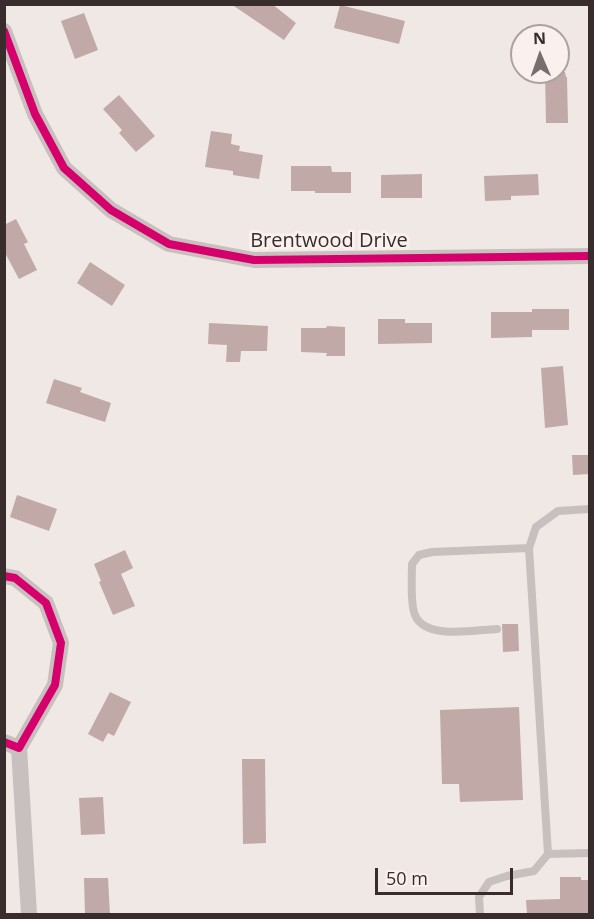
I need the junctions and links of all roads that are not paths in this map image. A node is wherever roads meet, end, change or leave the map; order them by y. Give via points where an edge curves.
1 (4, 31) edge
2 (590, 256) edge
3 (590, 509) edge
4 (529, 548) junction
5 (4, 576) edge
6 (497, 629) dead end
7 (12, 745) edge
8 (590, 853) edge
9 (548, 854) junction
10 (29, 915) edge
11 (480, 915) edge

1 - 2 street, Brentwood Drive via 35,114 64,168 111,210 169,244 254,260
3 - 4 lane via 558,511 536,527
4 - 6 lane via 432,552 419,555 412,564 414,613 421,626 437,632
4 - 9 lane
5 - 7 street via 15,578 46,603 61,644 55,685
7 - 10 street
8 - 9 lane
9 - 11 lane via 534,871 489,882 479,897

